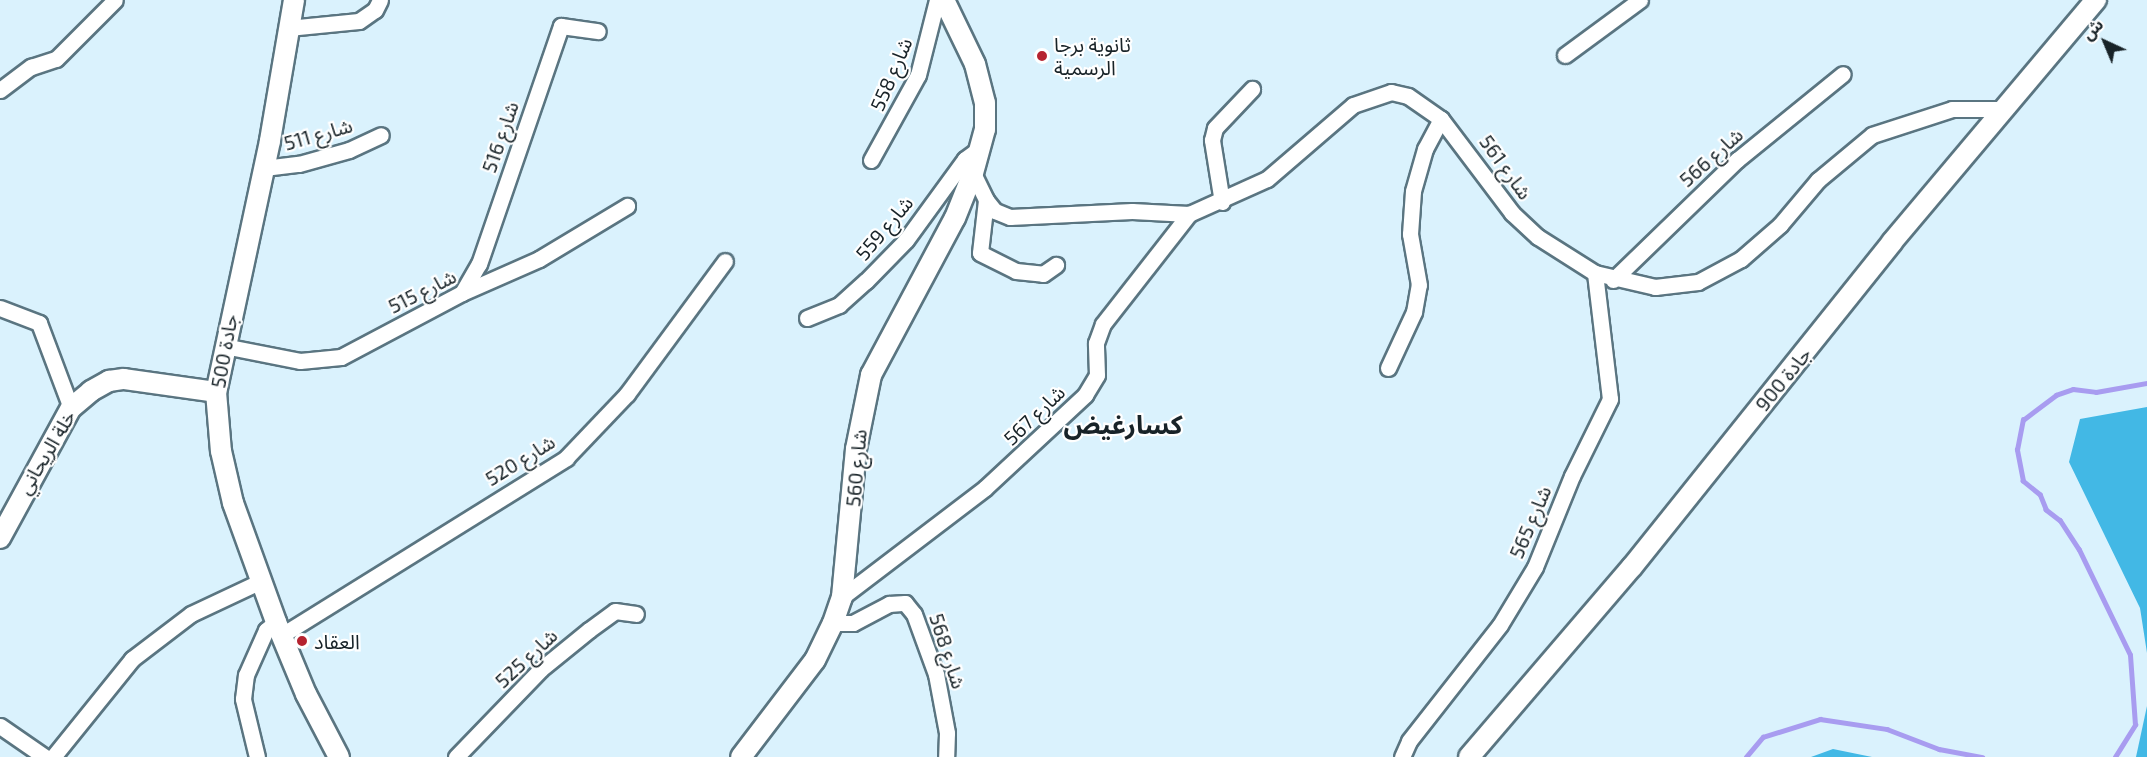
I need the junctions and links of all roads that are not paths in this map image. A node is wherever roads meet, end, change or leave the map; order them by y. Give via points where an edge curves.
1 (115, 0) edge
2 (294, 0) edge
3 (380, 0) edge
4 (937, 0) edge
5 (944, 0) edge
6 (1640, 0) edge
7 (2096, 0) edge
8 (288, 28) junction
9 (598, 31) dead end
10 (1565, 55) dead end
11 (1843, 74) dead end
12 (1252, 89) dead end
13 (0, 90) edge
14 (2004, 109) junction
15 (1441, 118) junction
16 (381, 135) dead end
17 (979, 149) junction
18 (871, 160) dead end
19 (264, 168) junction
20 (973, 173) junction
21 (986, 200) junction
22 (1222, 202) junction
23 (627, 206) dead end
24 (1189, 214) junction
25 (725, 261) dead end
26 (1056, 266) dead end
27 (1595, 273) junction
28 (1613, 280) junction
29 (462, 293) junction
30 (0, 308) edge
31 (807, 318) dead end
32 (224, 346) junction
33 (1388, 368) dead end
34 (216, 392) junction
35 (71, 408) junction
36 (0, 538) edge
37 (261, 581) junction
38 (842, 597) junction
39 (636, 614) dead end
40 (833, 623) junction
41 (279, 628) junction
42 (0, 726) edge
43 (45, 757) edge
44 (53, 757) edge
45 (257, 757) edge
46 (339, 757) edge
47 (456, 757) edge
48 (741, 757) edge
49 (946, 757) edge
50 (1402, 757) edge
51 (1469, 757) edge

1 - 13 street via 56,59 31,67
2 - 8 main road, جادة 500
3 - 8 street via 375,10 359,21
4 - 18 street, شارع 558 via 918,75
5 - 17 main road, شارع 560 via 975,64 984,94 986,114
6 - 10 street
7 - 14 main road, جادة 900
8 - 19 main road, جادة 500
9 - 29 street, شارع 516 via 561,27 480,264
11 - 28 street, شارع 566 via 1737,160
12 - 22 street via 1215,128 1212,140
14 - 28 street, شارع 561 via 1952,109 1872,135 1818,180 1755,248 1698,282 1655,287
14 - 51 main road, جادة 900 via 1632,567
15 - 22 street, شارع 561 via 1408,96 1391,92 1368,97 1353,105 1275,173
15 - 27 street, شارع 561 via 1520,222
15 - 33 street via 1425,149 1413,191 1410,234 1419,285 1414,312
16 - 19 street, شارع 511 via 349,150 299,165
17 - 20 main road, شارع 560
17 - 31 street, شارع 559 via 965,159 906,240 866,281 839,305
19 - 32 main road, جادة 500
20 - 21 street, شارع 561
20 - 38 main road, شارع 560 via 955,218 871,375 856,449
21 - 24 street, شارع 561 via 995,211 1010,218 1100,212
21 - 26 street via 980,253 1016,271 1043,274
22 - 24 street, شارع 561
23 - 29 street, شارع 515 via 539,259
24 - 38 street, شارع 567 via 1103,324 1096,343 1097,375 1085,395 992,482
25 - 41 street, شارع 520 via 655,359 607,418 566,458
27 - 28 street, شارع 561
27 - 50 street, شارع 565 via 1610,399 1572,476 1535,567 1500,625 1409,741
29 - 32 street, شارع 515 via 341,357 300,361
30 - 35 street via 39,323
32 - 34 main road, جادة 500
34 - 35 main road, خلة الريحاني via 124,378 100,386
34 - 37 main road, جادة 500 via 223,462
35 - 36 main road, خلة الريحاني
37 - 41 main road, جادة 500
37 - 44 street via 191,614 132,659
38 - 40 main road, شارع 560
39 - 47 street, شارع 525 via 615,611 582,636 542,669
40 - 48 main road, شارع 560 via 814,660
40 - 49 street, شارع 568 via 853,623 889,604 905,603 914,614 936,674 947,733
41 - 45 street via 266,630 246,675 243,699
41 - 46 main road, جادة 500 via 306,694
42 - 43 street

